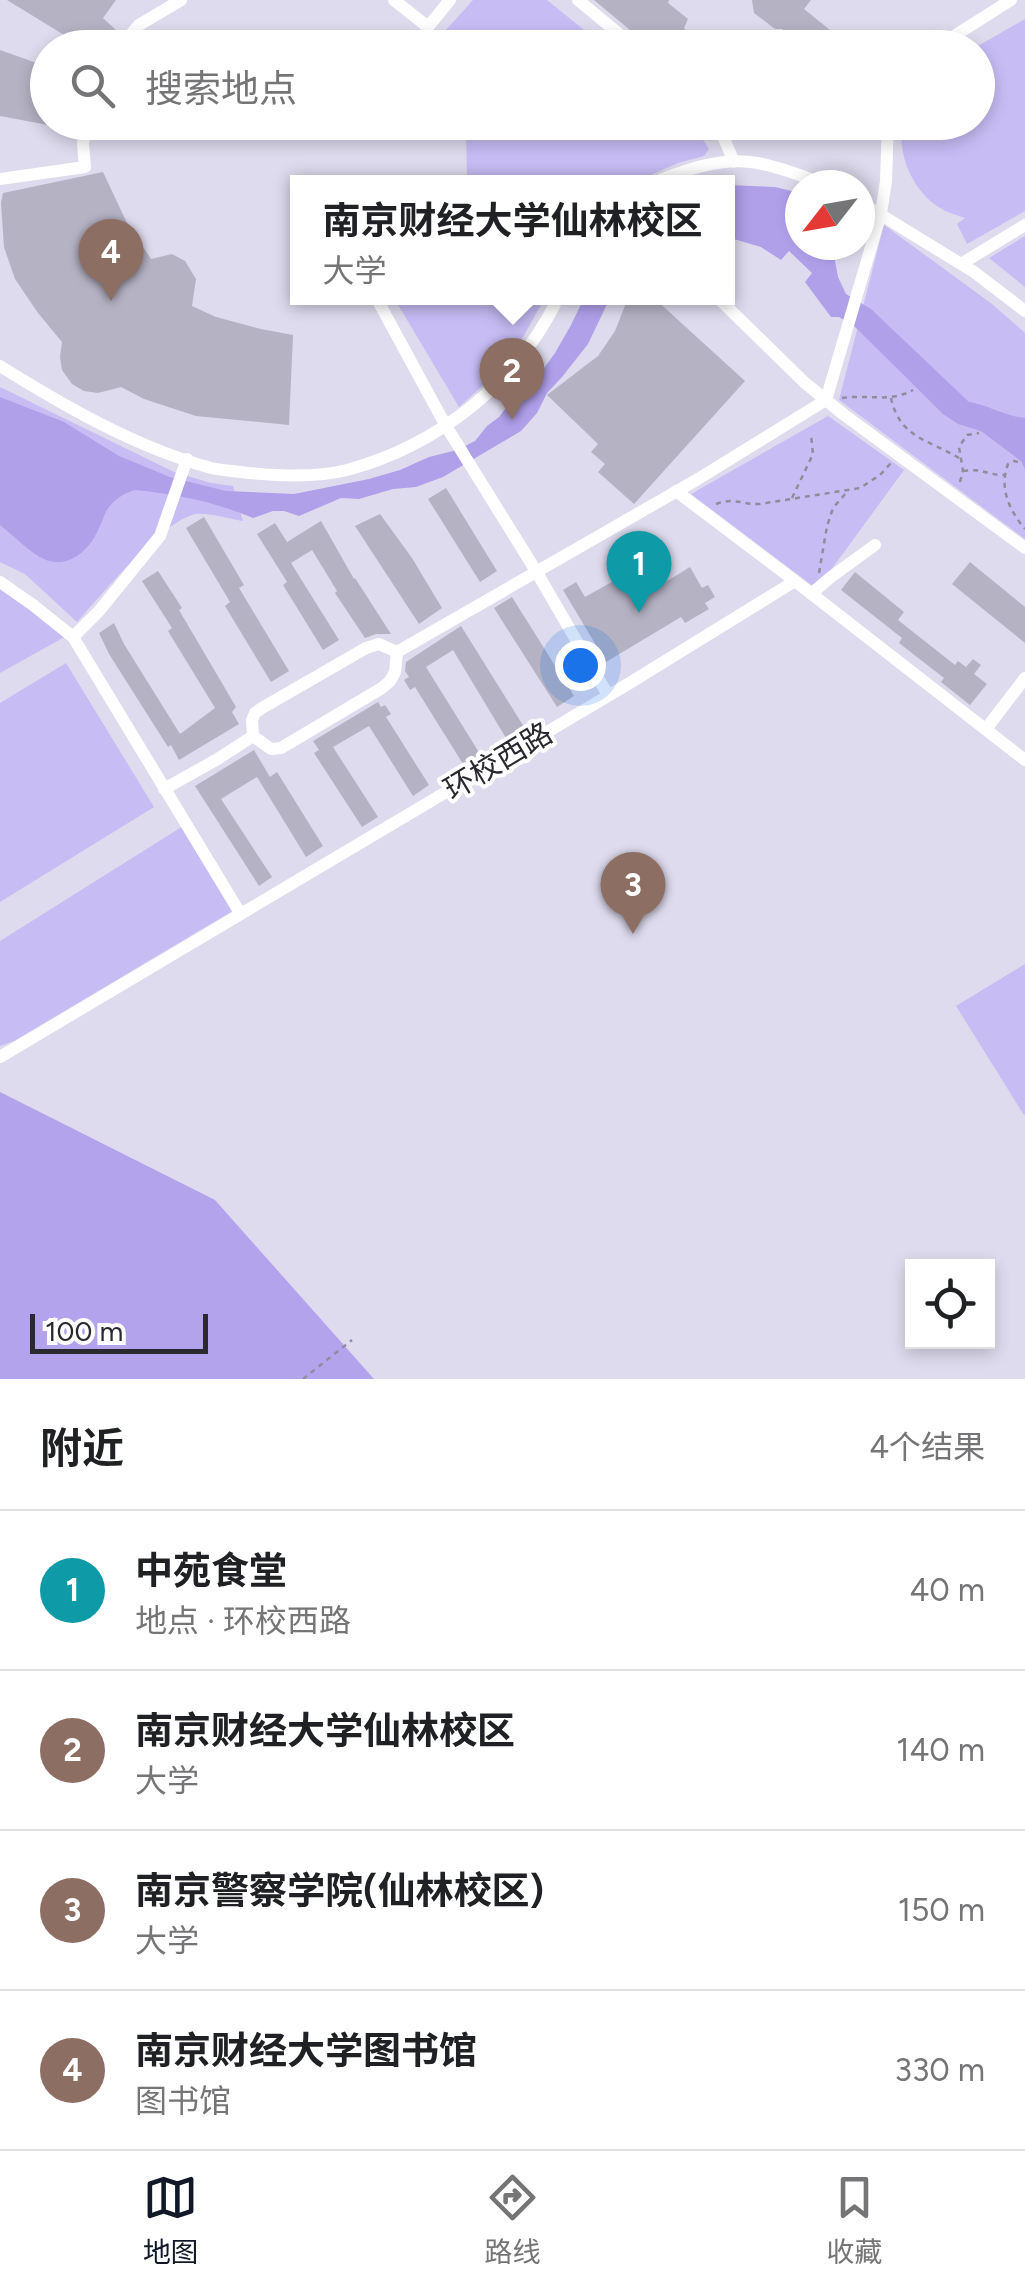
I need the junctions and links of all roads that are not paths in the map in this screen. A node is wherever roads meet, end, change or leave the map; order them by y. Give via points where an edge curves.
1 (181, 0) edge
2 (394, 0) edge
3 (450, 0) edge
4 (578, 0) edge
5 (1011, 0) edge
6 (135, 30) edge
7 (614, 30) edge
8 (964, 30) edge
9 (84, 140) edge
10 (725, 140) edge
11 (887, 140) edge
12 (734, 162) junction
13 (785, 172) edge
14 (677, 175) edge
15 (0, 179) edge
16 (875, 210) edge
17 (881, 213) junction
18 (1025, 225) edge
19 (961, 264) junction
20 (380, 305) edge
21 (555, 305) edge
22 (725, 305) edge
23 (1025, 312) edge
24 (0, 366) edge
25 (826, 400) junction
26 (446, 426) junction
27 (188, 459) junction
28 (676, 490) junction
29 (875, 545) dead end
30 (1025, 548) edge
31 (536, 572) junction
32 (795, 581) junction
33 (0, 582) edge
34 (816, 590) junction
35 (73, 636) junction
36 (397, 652) junction
37 (1025, 678) edge
38 (608, 695) junction
39 (986, 730) junction
40 (254, 736) junction
41 (1025, 760) edge
42 (164, 789) junction
43 (240, 913) junction
44 (0, 1057) edge

1 - 6 street
2 - 3 street via 428,26
4 - 7 street
5 - 8 street
9 - 15 street via 85,168
10 - 12 street
11 - 17 street
12 - 13 street
12 - 14 street
16 - 17 street
17 - 19 street
17 - 25 street
18 - 19 street
19 - 23 street
20 - 26 street
21 - 26 street via 522,357
22 - 25 street
24 - 27 street via 134,440
25 - 28 street
25 - 30 street
26 - 27 street via 345,470 280,476
26 - 31 street
27 - 35 street via 160,536
28 - 31 street
28 - 32 street
29 - 34 street
31 - 36 street
31 - 38 street
32 - 34 street
32 - 38 street, 环校西路
33 - 35 street
34 - 39 street
35 - 42 street
36 - 40 street via 380,644 366,648 255,712
36 - 40 street via 390,681 328,721 281,748
37 - 39 street
38 - 43 street, 环校西路
39 - 41 street
40 - 42 street
42 - 43 street
43 - 44 street, 环校西路

